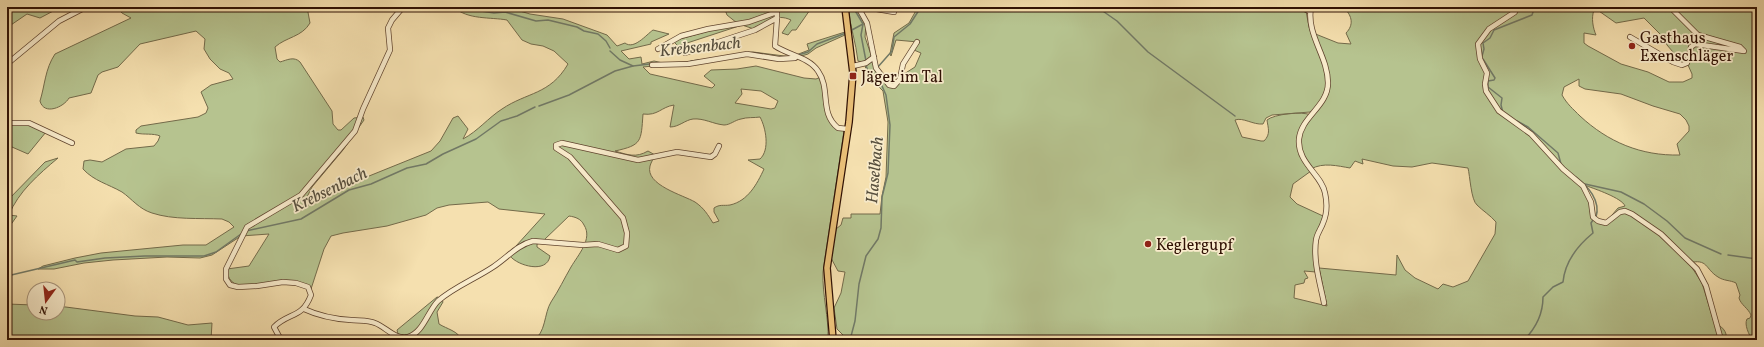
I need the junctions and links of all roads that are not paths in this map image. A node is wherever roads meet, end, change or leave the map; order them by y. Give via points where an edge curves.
1 (86, 7) edge
2 (403, 7) edge
3 (845, 7) edge
4 (858, 7) edge
5 (1300, 7) edge
6 (1517, 7) edge
7 (1670, 7) edge
8 (1751, 7) edge
9 (1310, 9) edge
10 (1757, 11) edge
11 (894, 12) dead end
12 (777, 18) junction
13 (1630, 37) dead end
14 (917, 42) dead end
15 (658, 49) dead end
16 (685, 53) dead end
17 (793, 57) junction
18 (874, 57) junction
19 (7, 64) edge
20 (652, 64) dead end
21 (853, 66) junction
22 (7, 123) edge
23 (848, 129) junction
24 (72, 143) dead end
25 (719, 146) dead end
26 (1324, 303) dead end
27 (304, 308) junction
28 (281, 340) edge
29 (833, 340) edge
30 (1721, 340) edge

1 - 19 street via 59,21
2 - 27 street via 394,16 388,28 390,50 355,131 301,195 249,225 226,269 228,281 242,288 282,282 308,287 311,295
3 - 21 main road
4 - 11 street
4 - 18 street via 867,23
5 - 9 street
6 - 30 street via 1515,12 1488,30 1478,44 1479,56 1487,73 1486,91 1501,114 1531,134 1563,169 1583,186 1591,202 1595,219 1607,223 1621,211 1629,212 1661,234 1692,264 1706,286
7 - 13 street via 1698,35 1740,47 1744,51 1695,44 1691,47 1687,63 1681,65
8 - 10 street
9 - 26 street via 1309,23 1325,67 1328,86 1318,107 1302,128 1299,143 1308,166 1326,192 1324,221 1317,234 1316,243
12 - 15 street via 777,12 749,22 703,30 676,38
12 - 16 street via 755,30
12 - 17 street via 776,46
14 - 18 street via 902,65 900,79 895,86 888,84 877,69
17 - 20 street via 779,59 751,54 688,64
17 - 23 street via 810,63 819,72 824,84 829,118 838,128
18 - 21 street via 870,62
21 - 23 main road
22 - 24 street via 29,123
23 - 29 main road via 827,282 833,320
25 - 27 street via 710,157 677,152 638,160 562,143 556,145 556,148 570,157 623,218 627,234 626,246 618,250 598,244 526,242 495,266 441,299 416,332 409,337 398,336 370,322 331,318
27 - 28 street via 275,325 274,330

